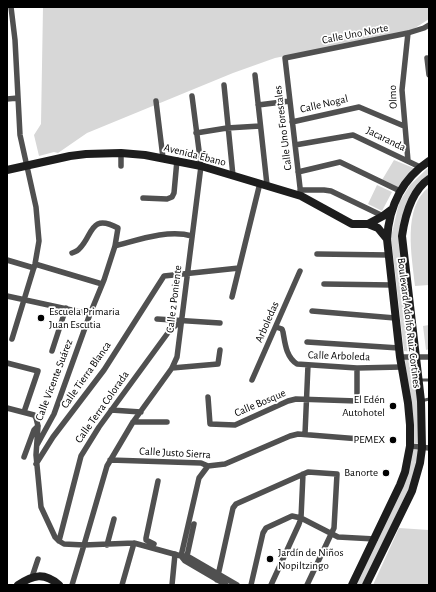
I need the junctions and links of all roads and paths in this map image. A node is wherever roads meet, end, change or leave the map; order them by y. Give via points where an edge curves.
1 (11, 7) edge
2 (429, 25) edge
3 (408, 33) junction
4 (285, 58) joint
5 (428, 58) dead end
6 (429, 75) edge
7 (255, 76) dead end
8 (224, 85) dead end
9 (192, 96) dead end
10 (18, 98) junction
11 (7, 99) edge
12 (290, 101) junction
13 (156, 102) dead end
14 (258, 105) junction
15 (292, 122) junction
16 (260, 126) junction
17 (404, 126) junction
18 (227, 128) junction
19 (196, 133) junction
20 (295, 145) junction
21 (121, 153) junction
22 (163, 158) junction
23 (177, 160) junction
24 (408, 161) junction
25 (429, 162) edge
26 (26, 166) junction
27 (121, 166) dead end
28 (201, 166) junction
29 (420, 167) junction
30 (7, 170) edge
31 (298, 172) junction
32 (233, 176) junction
33 (429, 179) edge
34 (264, 184) junction
35 (400, 191) junction
36 (300, 193) junction
37 (143, 198) dead end
38 (391, 210) junction
39 (383, 216) junction
40 (368, 224) junction
41 (192, 236) junction
42 (387, 239) junction
43 (114, 246) junction
44 (72, 253) dead end
45 (317, 254) dead end
46 (389, 255) junction
47 (7, 260) edge
48 (35, 266) junction
49 (239, 268) junction
50 (300, 271) dead end
51 (187, 273) junction
52 (102, 284) junction
53 (324, 284) dead end
54 (392, 285) junction
55 (7, 296) edge
56 (232, 297) dead end
57 (24, 299) junction
58 (66, 308) junction
59 (312, 311) dead end
60 (90, 314) junction
61 (395, 318) junction
62 (157, 319) dead end
63 (181, 321) junction
64 (220, 323) dead end
65 (276, 327) junction
66 (12, 339) dead end
67 (307, 342) dead end
68 (220, 350) dead end
69 (52, 352) dead end
70 (399, 352) junction
71 (416, 357) junction
72 (429, 357) edge
73 (7, 363) edge
74 (308, 365) junction
75 (401, 367) junction
76 (172, 368) junction
77 (357, 368) junction
78 (252, 380) dead end
79 (419, 380) junction
80 (429, 380) edge
81 (208, 397) dead end
82 (306, 399) junction
83 (425, 400) edge
84 (7, 408) edge
85 (111, 410) junction
86 (24, 412) junction
87 (141, 412) junction
88 (133, 422) junction
89 (167, 422) dead end
90 (38, 426) junction
91 (304, 434) junction
92 (360, 439) dead end
93 (410, 446) junction
94 (36, 447) junction
95 (426, 448) edge
96 (24, 457) dead end
97 (110, 460) junction
98 (36, 464) junction
99 (208, 466) junction
100 (303, 474) junction
101 (158, 481) dead end
102 (301, 518) junction
103 (114, 520) dead end
104 (194, 524) dead end
105 (331, 534) junction
106 (375, 539) junction
107 (59, 542) junction
108 (134, 543) junction
109 (84, 545) junction
110 (107, 545) junction
111 (164, 551) junction
112 (175, 554) junction
113 (184, 556) junction
114 (38, 559) dead end
115 (32, 577) junction
116 (218, 577) junction
117 (21, 584) edge
118 (58, 585) edge
119 (72, 585) edge
120 (122, 585) edge
121 (172, 585) edge
122 (226, 585) edge
123 (237, 585) edge
124 (252, 585) edge
125 (271, 585) edge
126 (307, 585) edge
127 (352, 585) edge
128 (366, 585) edge

1 - 10 street
2 - 3 street, Calle Uno Norte
3 - 4 street, Calle Uno Norte
3 - 17 street, Olmo via 402,90
4 - 12 street, Calle Uno Forestales
5 - 6 street
7 - 14 street
8 - 18 street
9 - 19 street, Calle 2 Poniente
10 - 11 street
10 - 26 street via 20,135
12 - 14 street
12 - 15 street, Calle Uno Forestales
13 - 22 street
14 - 16 street
15 - 17 street, Calle Nogal via 360,107
15 - 20 street, Calle Uno Forestales
16 - 18 street
16 - 34 street
17 - 24 street, Olmo
18 - 19 street
18 - 32 street
19 - 28 street, Calle 2 Poniente
20 - 24 street, Jacaranda via 353,135
20 - 31 street, Calle Uno Forestales
21 - 22 main road, Avenida Ébano
21 - 26 main road, Avenida Ébano via 70,156
21 - 27 street
22 - 23 main road, Avenida Ébano
23 - 28 main road, Avenida Ébano
23 - 37 street via 172,197
24 - 29 street, Jacaranda
25 - 29 main road, Boulevard Adolfo Ruiz Cortines
26 - 30 main road, Avenida Ébano
26 - 48 street via 39,226 39,247
28 - 32 main road, Avenida Ébano
28 - 41 street, Calle 2 Poniente
29 - 35 main road, Boulevard Adolfo Ruiz Cortines
31 - 35 street via 340,162
31 - 36 street, Calle Uno Forestales
32 - 34 main road, Avenida Ébano
33 - 71 main road, Boulevard Adolfo Ruiz Cortines via 409,205 402,236
34 - 36 main road, Avenida Ébano
34 - 49 street
35 - 38 main road, Boulevard Adolfo Ruiz Cortines
36 - 39 street via 331,191
36 - 40 main road, Avenida Ébano via 346,222
38 - 39 main road
38 - 42 main road, Boulevard Adolfo Ruiz Cortines
39 - 40 main road
40 - 42 main road via 378,228
41 - 43 street via 167,234
41 - 51 street, Calle 2 Poniente
42 - 46 main road, Boulevard Adolfo Ruiz Cortines
43 - 44 street, Calle Vicente Suárez via 118,228 103,223 94,226 80,248
43 - 52 street, Calle Vicente Suárez
45 - 46 street
46 - 54 main road, Boulevard Adolfo Ruiz Cortines
47 - 48 street
48 - 52 street
48 - 57 street
49 - 51 street
49 - 56 street
50 - 65 street, Arboledas
51 - 63 street, Calle 2 Poniente
51 - 98 street, Calle Tierra Blanca via 164,276 104,370
52 - 60 street, Calle Vicente Suárez
53 - 54 street
54 - 61 main road, Boulevard Adolfo Ruiz Cortines
55 - 57 street
57 - 58 street
57 - 66 street
58 - 60 street
58 - 69 street
59 - 61 street
60 - 94 street, Calle Vicente Suárez via 54,414
61 - 70 main road, Boulevard Adolfo Ruiz Cortines
62 - 63 street
63 - 64 street
63 - 76 street, Calle 2 Poniente via 177,357
63 - 85 street, Calle Terra Colorada via 170,330
65 - 74 street, Calle Arboleda via 282,329 287,350 293,361
65 - 78 street, Arboledas
67 - 70 street
68 - 76 street via 218,364
70 - 71 street
70 - 75 main road, Boulevard Adolfo Ruiz Cortines
71 - 72 street
71 - 79 main road, Boulevard Adolfo Ruiz Cortines
73 - 86 street via 38,371
74 - 77 street, Calle Arboleda
74 - 82 street
75 - 77 street, Calle Arboleda
75 - 93 main road, Boulevard Adolfo Ruiz Cortines via 408,404
76 - 87 street, Calle 2 Poniente
77 - 82 street, Calle Bosque via 357,401
79 - 80 lane
79 - 83 main road, Boulevard Adolfo Ruiz Cortines
81 - 82 street, Calle Bosque via 210,424 235,425 288,401
82 - 91 street
83 - 95 main road, Boulevard Adolfo Ruiz Cortines
84 - 86 street
85 - 87 street
85 - 107 street, Calle Terra Colorada via 81,456
86 - 90 street via 34,415
87 - 88 street, Calle 2 Poniente
88 - 89 street
88 - 97 street, Calle 2 Poniente
90 - 94 street
90 - 96 street
91 - 92 street, Calle Justo Sierra
91 - 99 street, Calle Justo Sierra via 290,436 225,464
93 - 95 street
93 - 106 main road, Boulevard Adolfo Ruiz Cortines via 405,472
94 - 98 street
95 - 128 main road, Boulevard Adolfo Ruiz Cortines via 412,491
97 - 99 street, Calle Justo Sierra via 200,463
97 - 109 street, Calle 2 Poniente
98 - 107 street via 41,507
99 - 113 street via 199,478
100 - 102 street
100 - 105 street via 337,474 334,528
100 - 116 street via 236,504
101 - 111 street via 146,540 160,546
102 - 105 street
102 - 124 street via 292,516 266,528
102 - 125 street
103 - 110 street
104 - 113 street
105 - 106 street via 338,537
105 - 126 street
106 - 127 main road, Boulevard Adolfo Ruiz Cortines
107 - 109 street
108 - 110 street
108 - 111 street
108 - 120 street
109 - 110 street
109 - 119 street, Calle 2 Poniente
111 - 112 street
112 - 113 street
112 - 121 street
113 - 116 street via 185,561
114 - 115 street
115 - 117 main road
115 - 118 main road via 46,577
116 - 122 street
116 - 123 street

